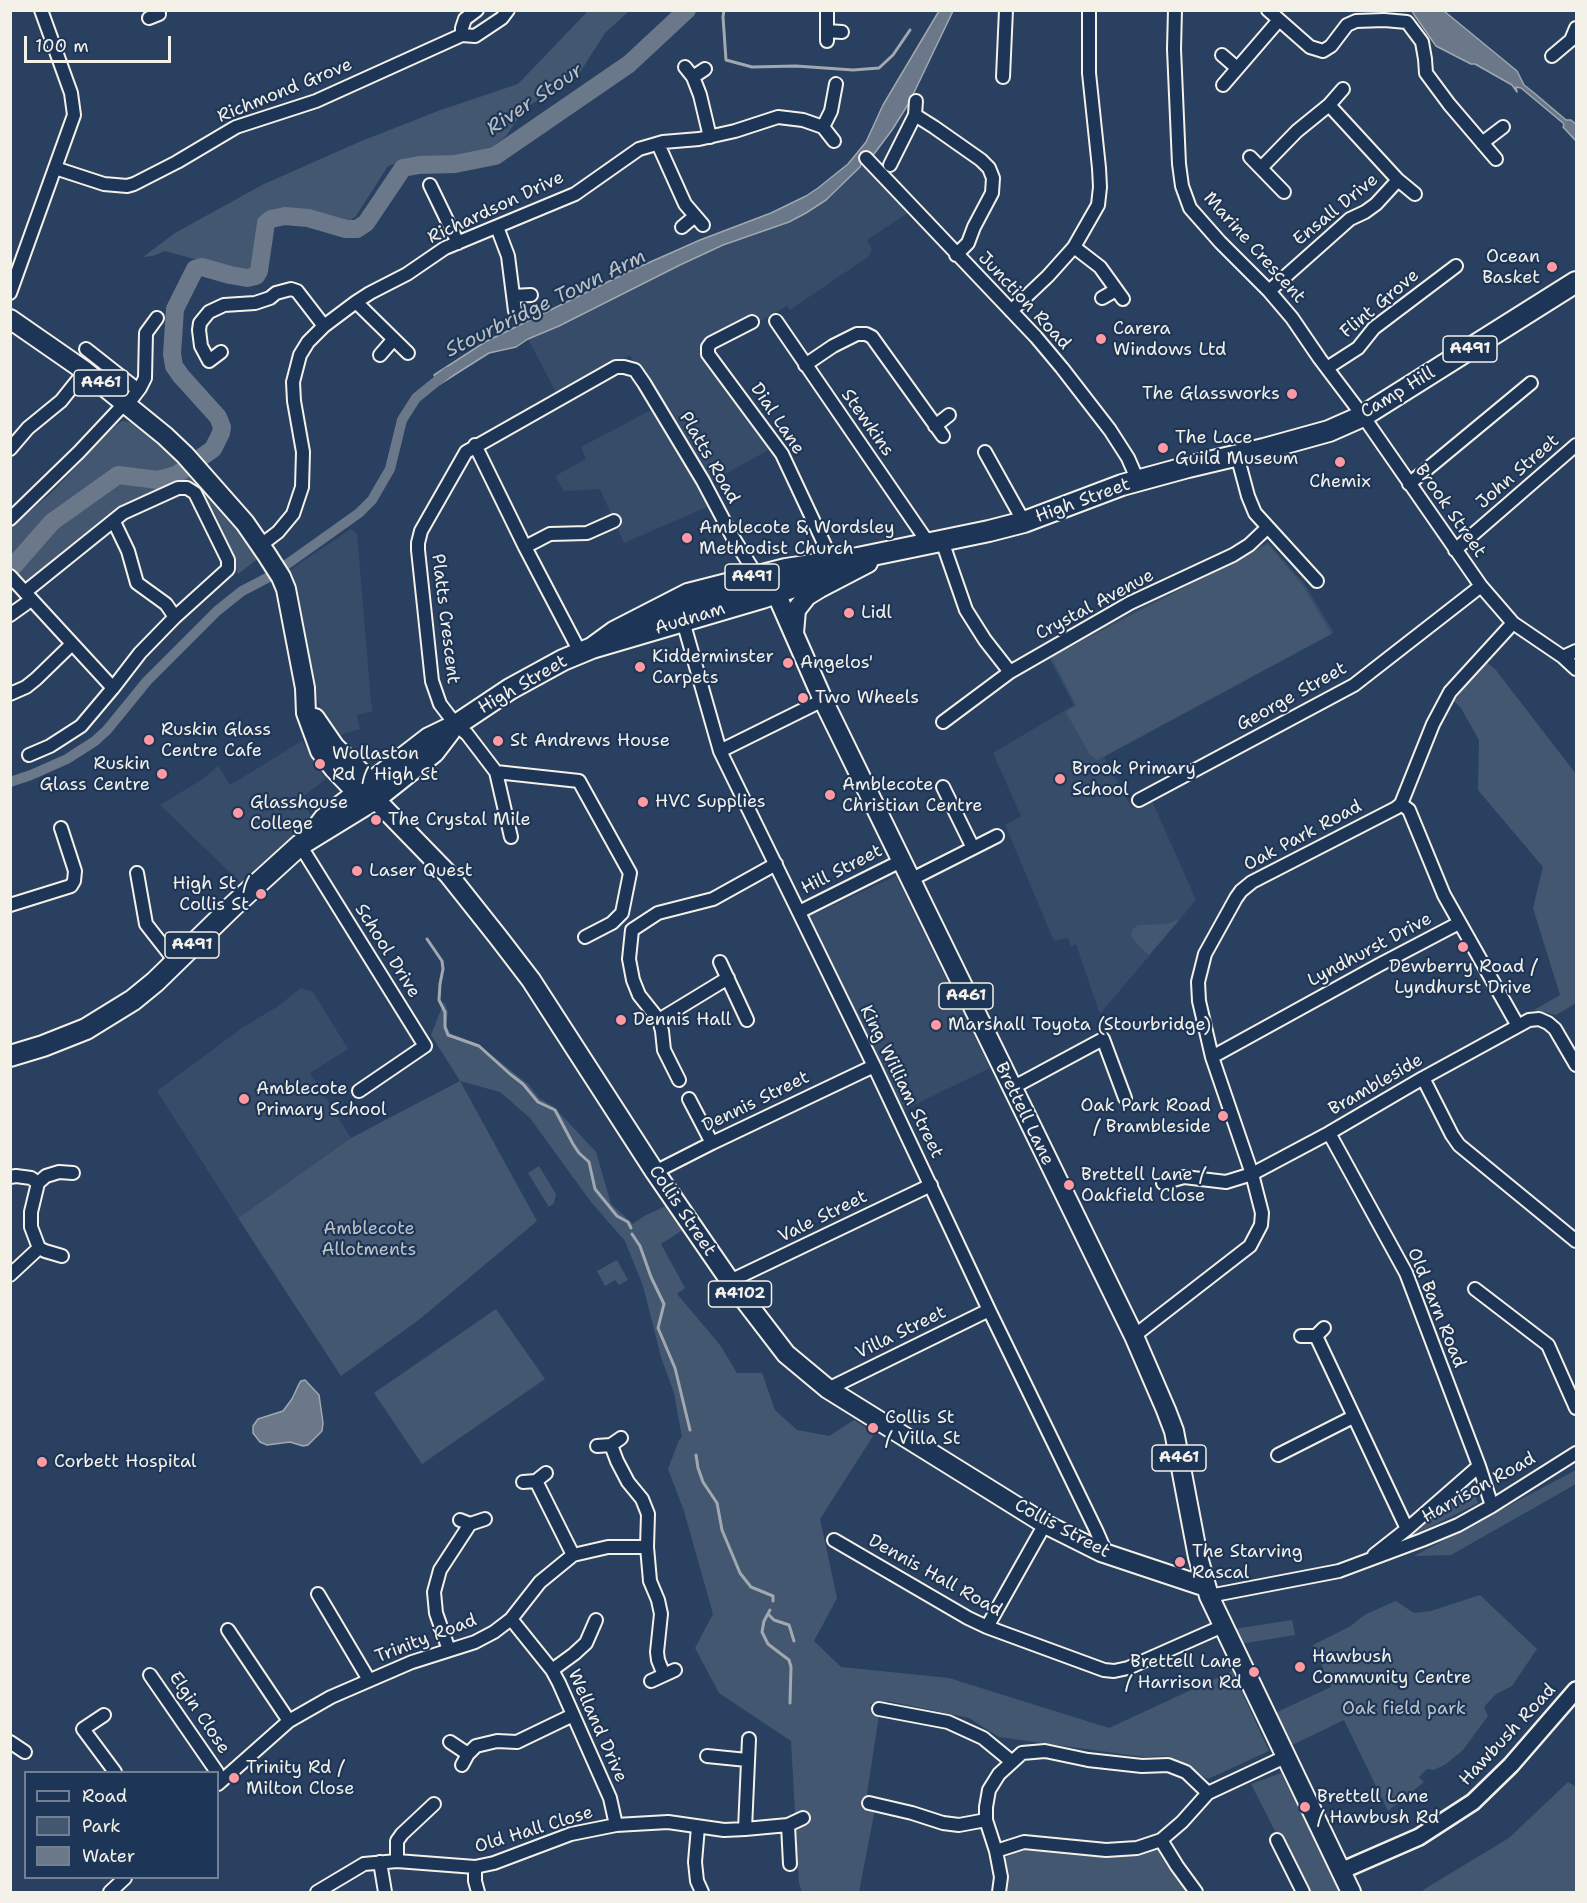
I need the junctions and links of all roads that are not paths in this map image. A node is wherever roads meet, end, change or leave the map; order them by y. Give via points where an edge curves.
1 (41, 10) edge
2 (477, 10) edge
3 (508, 10) edge
4 (827, 10) edge
5 (1006, 10) edge
6 (1089, 10) edge
7 (1175, 10) edge
8 (1269, 10) edge
9 (1279, 20) junction
10 (1576, 28) edge
11 (842, 32) dead end
12 (462, 35) junction
13 (1222, 55) dead end
14 (1552, 56) dead end
15 (685, 67) dead end
16 (1238, 68) junction
17 (705, 69) dead end
18 (1003, 77) dead end
19 (693, 78) junction
20 (836, 84) dead end
21 (1223, 85) dead end
22 (1343, 89) dead end
23 (916, 101) dead end
24 (1329, 105) junction
25 (915, 115) junction
26 (823, 127) junction
27 (1503, 127) dead end
28 (710, 136) junction
29 (834, 141) dead end
30 (1482, 143) junction
31 (658, 144) junction
32 (1250, 157) dead end
33 (866, 158) dead end
34 (1496, 159) dead end
35 (890, 165) dead end
36 (55, 168) junction
37 (1261, 168) junction
38 (1398, 180) junction
39 (430, 185) dead end
40 (1284, 192) dead end
41 (1415, 194) dead end
42 (497, 226) junction
43 (682, 228) dead end
44 (458, 243) junction
45 (1074, 247) junction
46 (956, 255) junction
47 (1456, 266) dead end
48 (1576, 282) edge
49 (1269, 291) junction
50 (10, 293) edge
51 (531, 295) dead end
52 (513, 297) junction
53 (1102, 298) dead end
54 (356, 302) junction
55 (515, 311) dead end
56 (1011, 311) junction
57 (157, 318) dead end
58 (10, 319) edge
59 (776, 321) dead end
60 (752, 322) dead end
61 (324, 326) junction
62 (393, 340) junction
63 (86, 349) dead end
64 (221, 352) dead end
65 (408, 353) dead end
66 (380, 355) dead end
67 (805, 365) junction
68 (624, 367) joint
69 (1328, 369) junction
70 (86, 371) junction
71 (1531, 383) dead end
72 (130, 399) junction
73 (949, 416) dead end
74 (1363, 416) junction
75 (475, 445) junction
76 (1576, 445) edge
77 (10, 449) edge
78 (985, 452) dead end
79 (1237, 456) junction
80 (1138, 481) junction
81 (1409, 484) junction
82 (10, 519) edge
83 (615, 521) dead end
84 (112, 522) junction
85 (1024, 522) junction
86 (1267, 528) junction
87 (936, 542) junction
88 (525, 547) junction
89 (264, 550) junction
90 (1455, 550) junction
91 (830, 562) junction
92 (868, 563) junction
93 (11, 577) edge
94 (1317, 581) dead end
95 (1480, 586) junction
96 (764, 588) junction
97 (28, 596) junction
98 (10, 615) edge
99 (175, 617) junction
100 (684, 621) junction
101 (1513, 624) junction
102 (795, 635) junction
103 (72, 644) junction
104 (586, 650) junction
105 (1576, 651) edge
106 (802, 654) junction
107 (1563, 657) junction
108 (1576, 669) edge
109 (1010, 672) junction
110 (114, 688) junction
111 (10, 694) edge
112 (823, 700) junction
113 (943, 722) dead end
114 (456, 725) junction
115 (720, 751) junction
116 (29, 755) dead end
117 (496, 772) junction
118 (943, 787) dead end
119 (368, 791) junction
120 (1138, 800) dead end
121 (1401, 804) junction
122 (61, 828) dead end
123 (511, 837) dead end
124 (997, 837) dead end
125 (305, 842) junction
126 (974, 848) junction
127 (901, 861) junction
128 (776, 864) junction
129 (137, 873) dead end
130 (910, 880) junction
131 (10, 905) edge
132 (799, 912) junction
133 (1459, 923) junction
134 (585, 938) dead end
135 (175, 961) junction
136 (720, 962) dead end
137 (728, 978) junction
138 (658, 1020) junction
139 (747, 1020) dead end
140 (1518, 1026) junction
141 (10, 1056) edge
142 (1212, 1057) junction
143 (874, 1065) junction
144 (1576, 1065) edge
145 (1423, 1078) junction
146 (679, 1080) dead end
147 (1012, 1088) junction
148 (360, 1092) dead end
149 (1125, 1098) dead end
150 (689, 1099) dead end
151 (1329, 1132) junction
152 (712, 1143) junction
153 (73, 1173) dead end
154 (655, 1173) junction
155 (1252, 1174) junction
156 (10, 1177) edge
157 (38, 1183) junction
158 (1163, 1184) dead end
159 (931, 1185) junction
160 (1576, 1241) edge
161 (39, 1248) junction
162 (62, 1256) dead end
163 (10, 1275) edge
164 (730, 1281) junction
165 (1475, 1289) dead end
166 (989, 1310) junction
167 (1134, 1336) junction
168 (1301, 1336) dead end
169 (828, 1389) junction
170 (1576, 1408) edge
171 (1353, 1417) junction
172 (597, 1446) dead end
173 (1576, 1453) edge
174 (1278, 1455) dead end
175 (1479, 1466) junction
176 (523, 1482) dead end
177 (1492, 1506) junction
178 (484, 1519) dead end
179 (1045, 1524) junction
180 (1407, 1529) junction
181 (834, 1540) dead end
182 (647, 1547) junction
183 (1101, 1552) junction
184 (573, 1555) junction
185 (1363, 1563) junction
186 (1208, 1591) junction
187 (318, 1594) dead end
188 (511, 1619) junction
189 (596, 1620) dead end
190 (1223, 1626) junction
191 (987, 1627) junction
192 (228, 1630) dead end
193 (449, 1650) junction
194 (552, 1670) junction
195 (150, 1675) dead end
196 (369, 1680) junction
197 (651, 1681) dead end
198 (1574, 1699) edge
199 (879, 1709) dead end
200 (104, 1715) dead end
201 (573, 1715) junction
202 (289, 1721) junction
203 (749, 1739) dead end
204 (10, 1742) edge
205 (450, 1742) dead end
206 (25, 1752) dead end
207 (707, 1756) dead end
208 (1285, 1757) junction
209 (747, 1760) junction
210 (1011, 1761) junction
211 (114, 1771) edge
212 (215, 1771) edge
213 (219, 1777) edge
214 (1208, 1793) junction
215 (869, 1803) dead end
216 (434, 1804) dead end
217 (803, 1818) dead end
218 (986, 1820) junction
219 (616, 1825) junction
220 (788, 1825) junction
221 (698, 1827) junction
222 (745, 1829) junction
223 (1161, 1840) junction
224 (1277, 1840) dead end
225 (996, 1851) junction
226 (397, 1861) junction
227 (380, 1862) junction
228 (790, 1864) dead end
229 (475, 1868) junction
230 (1341, 1871) junction
231 (124, 1884) edge
232 (110, 1893) edge
233 (317, 1893) edge
234 (385, 1893) edge
235 (478, 1893) edge
236 (702, 1893) edge
237 (999, 1893) edge
238 (1196, 1893) edge
239 (1303, 1893) edge
240 (1351, 1893) edge

1 - 36 street via 71,93 74,115
2 - 12 street via 465,19
3 - 12 street, Richmond Grove via 475,36
4 - 11 street via 827,36
5 - 18 street
6 - 45 street via 1089,73 1100,187 1098,205
7 - 49 street, Marine Crescent via 1182,186 1190,208
8 - 9 street
9 - 16 street
9 - 30 street via 1310,47 1323,51 1347,25 1356,21 1407,22 1422,42 1426,73
10 - 14 street via 1570,40
12 - 36 street, Richmond Grove via 316,101 236,127 134,184 104,184
13 - 16 street
15 - 19 street
16 - 21 street
17 - 19 street
19 - 28 street
20 - 26 street via 831,111
22 - 24 street
23 - 25 street
24 - 37 street
24 - 38 street, Ensall Drive
25 - 35 street
25 - 46 street via 981,160 993,178 992,193 968,243
26 - 28 street, Richardson Drive via 778,117
26 - 29 street
27 - 30 street
28 - 31 street, Richardson Drive
30 - 34 street
31 - 42 street, Richardson Drive via 639,149 574,194
31 - 43 street via 685,204 699,220
32 - 37 street
33 - 46 street, Junction Road
36 - 50 street
37 - 40 street
38 - 41 street, Ensall Drive
38 - 49 street, Ensall Drive via 1376,204 1350,219
39 - 44 street
42 - 44 street, Richardson Drive
42 - 52 street via 508,256
44 - 54 street, Richardson Drive
45 - 53 street via 1100,267 1119,294
45 - 56 street
46 - 56 street, Junction Road
47 - 69 street, Flint Grove via 1379,324 1358,348
48 - 74 highway, Camp Hill / A491
49 - 69 street, Marine Crescent
51 - 52 street
52 - 55 street
54 - 61 street, Richardson Drive
54 - 62 street
56 - 80 street, Junction Road via 1097,411
57 - 72 street via 146,333 145,378
58 - 70 main road, A461
59 - 67 street, Stewkins
60 - 91 street, Dial Lane via 711,343 708,354 782,454
61 - 64 street via 297,291 291,289 255,303 224,305 209,312 199,330 208,361
61 - 89 street, Richardson Drive via 304,347 293,382 304,460 299,500 294,514
62 - 65 street
62 - 66 street
63 - 72 street
67 - 73 street via 833,346 857,334 866,334 939,431
67 - 87 street, Stewkins
68 - 75 street, Platts Crescent via 616,367
68 - 96 street, Platts Road via 635,370 644,383
69 - 74 street, Marine Crescent
70 - 72 main road, A461
70 - 77 street via 61,401
71 - 81 street
72 - 82 street
72 - 89 main road, A461 via 199,470
74 - 79 highway, Camp Hill / A491 via 1329,431
74 - 81 street, Brook Street
75 - 88 street
75 - 114 street, Platts Crescent via 466,452 418,543 432,681 440,704
76 - 90 street, John Street
78 - 85 street
79 - 80 highway, High Street / A491
79 - 86 street via 1255,513
80 - 85 highway, High Street / A491
81 - 90 street, Brook Street
83 - 88 street via 587,533 550,534
84 - 97 street
84 - 99 street via 128,551 137,583 166,604
84 - 99 street via 178,488 195,493 228,560 228,569
85 - 87 highway, High Street / A491
86 - 94 street
86 - 109 street, Crystal Avenue via 1233,555 1130,603
87 - 91 highway, Audnam / A491
87 - 92 highway, Audnam / A491
87 - 109 street, Stewkins via 966,610
88 - 104 street
89 - 119 main road, Collis Street via 286,588 305,688 316,721
90 - 95 street, Brook Street
91 - 96 highway, Audnam / A491 via 786,569
92 - 96 highway, Audnam / A491
92 - 102 main road via 807,596 796,610
93 - 97 street
95 - 101 street, Brook Street
95 - 120 street, George Street via 1354,686
96 - 100 highway, Audnam / A491
96 - 102 main road, Brettell Lane / A461
96 - 104 highway, Audnam / A491 via 688,594
96 - 106 main road, Brettell Lane / A461
97 - 98 street
97 - 103 street
99 - 110 street via 140,653
100 - 104 highway, Audnam / A491
100 - 115 street, King William Street
101 - 107 street, Brook Street
101 - 121 street via 1450,692
102 - 106 main road, Brettell Lane / A461
103 - 110 street
103 - 111 street via 36,679
104 - 114 highway, High Street / A491 via 510,689
105 - 107 street
106 - 112 main road, Brettell Lane / A461
107 - 108 street, Brook Street
109 - 113 street, Crystal Avenue
110 - 116 street via 81,726
112 - 115 street
112 - 127 main road, Brettell Lane / A461
114 - 117 street, Platts Crescent
114 - 119 highway, High Street / A491 via 429,738
115 - 128 street, King William Street
117 - 123 street
117 - 134 street via 579,781 630,873 622,913
118 - 126 street
119 - 125 highway, High Street / A491 via 324,819
119 - 154 main road, Collis Street / A4102 via 448,874 531,980
121 - 133 street, Lyndhurst Drive via 1409,810
121 - 142 street, Oak Park Road via 1241,891 1205,954 1198,982
122 - 131 street via 66,858 75,871 71,886
124 - 126 street
125 - 135 highway, High Street / A491
125 - 148 street, School Drive via 429,1043
126 - 130 street
127 - 130 main road, Brettell Lane / A461
127 - 132 street, Hill Street
128 - 132 street, King William Street
128 - 138 street via 713,899 658,913 632,930 629,959 633,980
129 - 135 street via 146,924
130 - 147 main road, Brettell Lane / A461
132 - 143 street, King William Street
133 - 140 street
133 - 142 street, Lyndhurst Drive
135 - 141 highway, High Street / A491 via 155,982 110,1016 86,1029
136 - 137 street
137 - 138 street
137 - 139 street
138 - 146 street via 664,1050
140 - 144 street via 1529,1020 1548,1023
140 - 145 street, Brambleside
142 - 155 street, Oak Park Road
143 - 152 street, Dennis Street
143 - 159 street, King William Street
145 - 151 street, Brambleside
145 - 160 street via 1459,1145
147 - 149 street via 1103,1039
147 - 167 main road, Brettell Lane / A461
150 - 152 street
151 - 155 street, Brambleside
151 - 175 street, Old Barn Road via 1406,1273
152 - 154 street, Dennis Street
153 - 157 street via 59,1172
154 - 164 main road, Collis Street / A4102
155 - 158 street, Brambleside via 1226,1182 1184,1178
155 - 167 street, Oak Park Road via 1262,1213 1261,1225 1250,1246
156 - 157 street via 31,1178
157 - 161 street via 31,1227
159 - 164 street, Vale Street
159 - 166 street, King William Street
161 - 162 street
161 - 163 street
164 - 169 main road, Collis Street / A4102 via 786,1354
165 - 170 street via 1548,1346
166 - 169 street, Villa Street
166 - 183 street, King William Street via 1096,1530
167 - 186 main road, Brettell Lane / A461 via 1174,1431
168 - 171 street via 1320,1332
169 - 179 main road, Collis Street / A4102
171 - 174 street
171 - 180 street
172 - 182 street via 616,1442 617,1461 648,1515
173 - 177 street, Harrison Road
175 - 177 street, Old Barn Road
175 - 180 street, Harrison Road
176 - 184 street via 541,1477
177 - 185 street, Harrison Road via 1440,1533
178 - 193 street via 465,1522 440,1570 434,1592 436,1613
179 - 183 main road, Collis Street / A4102
179 - 191 street
180 - 185 street, Harrison Road
181 - 191 street, Dennis Hall Road
182 - 184 street, Trinity Road via 608,1547
182 - 197 street via 650,1581 661,1614 658,1660 670,1673
183 - 186 main road, Collis Street / A4102
184 - 188 street, Trinity Road via 540,1582
185 - 186 street, Harrison Road via 1339,1571
186 - 190 main road, A461
187 - 196 street
188 - 193 street, Trinity Road via 475,1642
188 - 194 street, Welland Drive
189 - 194 street via 586,1643
190 - 191 street, Dennis Hall Road via 1114,1671
190 - 208 main road, A461
192 - 202 street
193 - 196 street, Trinity Road
194 - 201 street, Welland Drive
195 - 212 street, Elgin Close
196 - 202 street, Trinity Road
198 - 230 street, Hawbush Road via 1473,1802 1419,1837
199 - 210 street via 948,1722 983,1738
200 - 211 street via 83,1729
201 - 205 street via 517,1742 476,1746 465,1760
201 - 219 street, Welland Drive via 610,1798
202 - 213 street, Trinity Road
203 - 209 street
204 - 206 street
207 - 209 street
208 - 214 street
208 - 230 main road, A461
209 - 222 street
210 - 214 street via 1022,1753 1046,1751 1088,1760 1168,1765 1186,1772
210 - 218 street via 989,1790
214 - 223 street
215 - 218 street via 959,1826
216 - 226 street via 402,1834
217 - 220 street, Old Hall Close
218 - 225 street
219 - 221 street, Old Hall Close via 668,1822
219 - 229 street, Old Hall Close via 571,1834
220 - 222 street, Old Hall Close
220 - 228 street
221 - 222 street, Old Hall Close
221 - 236 street via 695,1862
223 - 225 street via 1137,1848 1106,1850 1024,1842
223 - 238 street
224 - 239 street
225 - 237 street via 1001,1877
226 - 227 street, Old Hall Close
226 - 229 street, Old Hall Close
227 - 233 street, Old Hall Close via 364,1864
227 - 234 street
229 - 235 street
230 - 240 main road, A461
231 - 232 street

